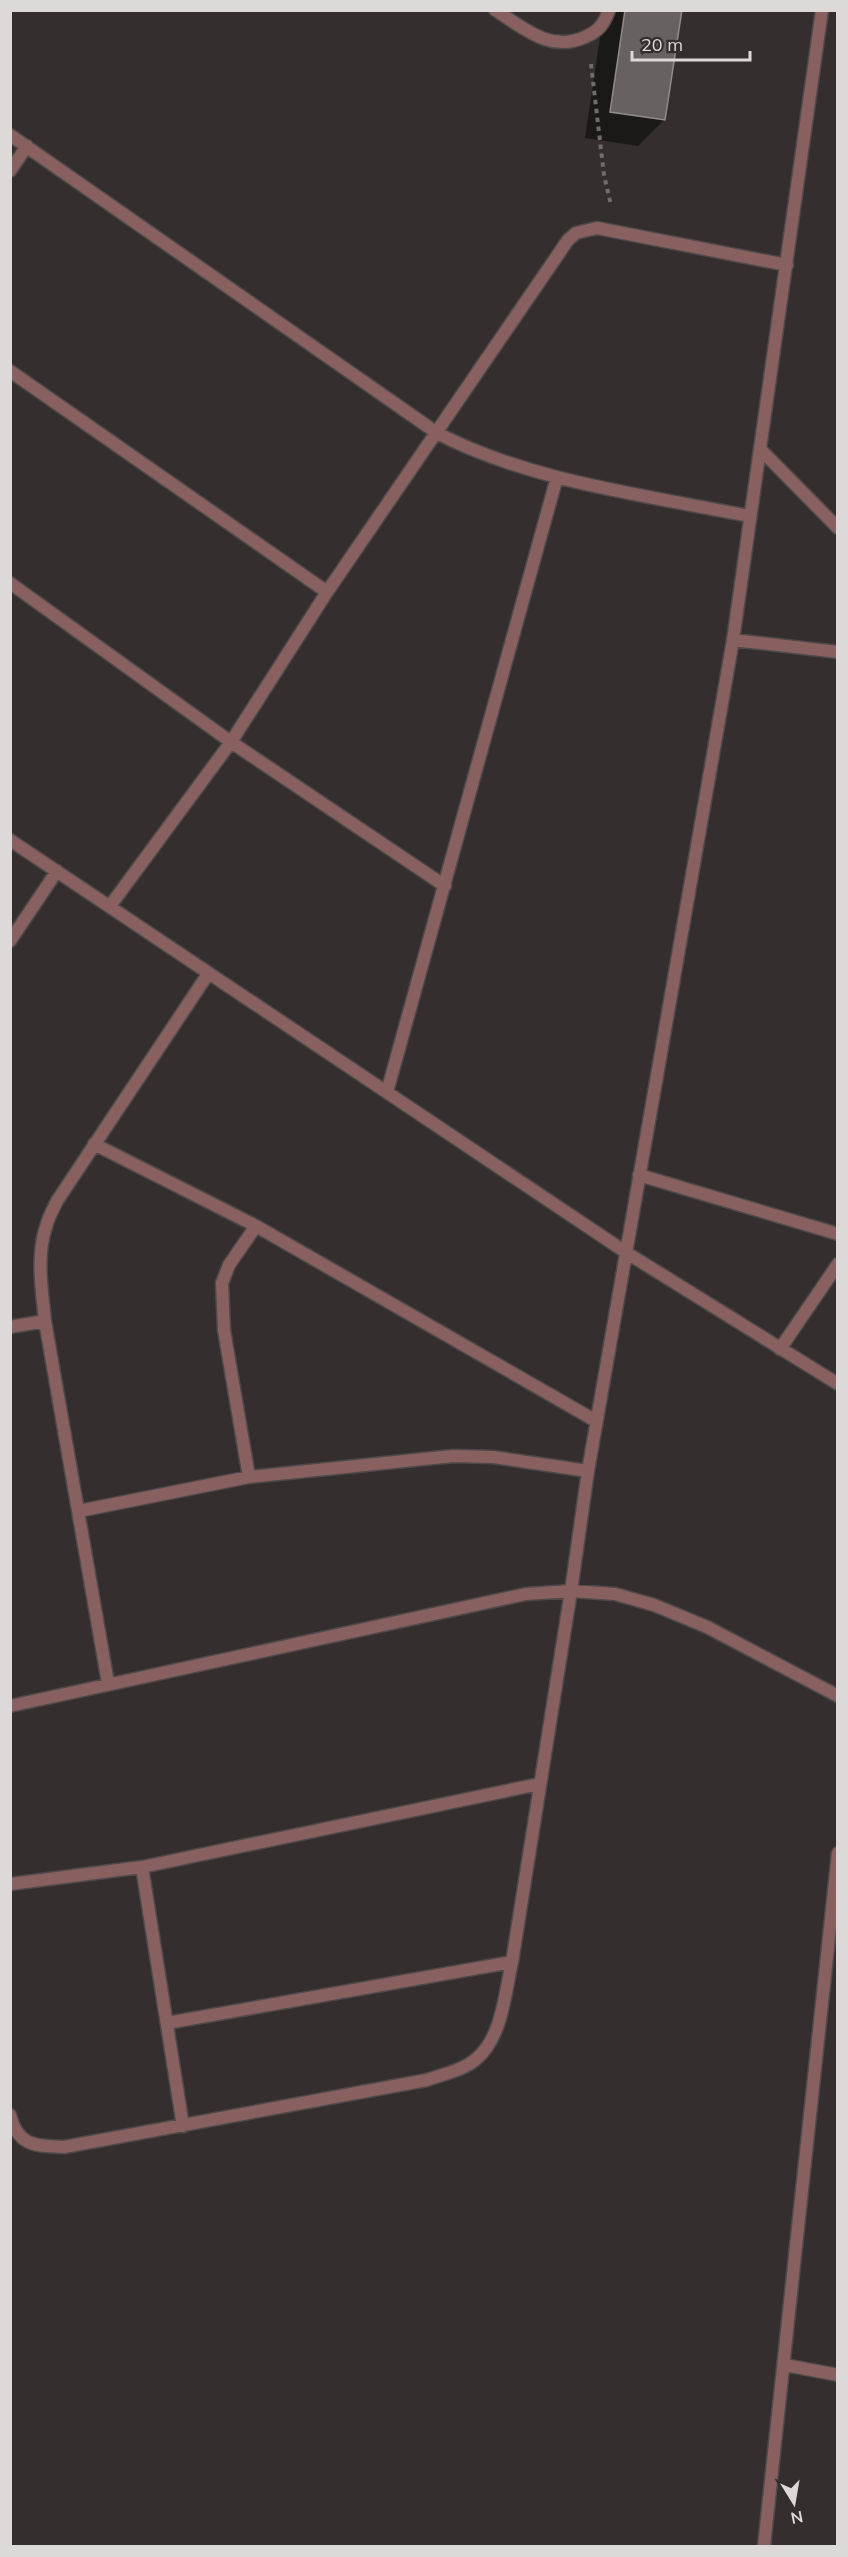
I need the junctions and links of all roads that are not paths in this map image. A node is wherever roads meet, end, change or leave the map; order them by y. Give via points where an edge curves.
1 (495, 10) edge
2 (609, 10) edge
3 (822, 10) edge
4 (10, 135) edge
5 (27, 146) junction
6 (10, 171) edge
7 (787, 265) junction
8 (10, 371) edge
9 (437, 433) junction
10 (761, 450) junction
11 (557, 477) junction
12 (749, 516) junction
13 (835, 522) edge
14 (10, 583) edge
15 (327, 592) junction
16 (733, 640) junction
17 (837, 652) edge
18 (231, 742) junction
19 (10, 840) edge
20 (57, 871) junction
21 (445, 886) junction
22 (110, 906) junction
23 (10, 941) edge
24 (208, 974) junction
25 (387, 1092) junction
26 (94, 1144) junction
27 (639, 1175) junction
28 (256, 1226) junction
29 (837, 1234) edge
30 (627, 1253) junction
31 (837, 1264) edge
32 (45, 1321) junction
33 (10, 1327) edge
34 (780, 1349) junction
35 (837, 1384) edge
36 (596, 1421) junction
37 (588, 1471) junction
38 (249, 1478) junction
39 (79, 1510) junction
40 (571, 1591) junction
41 (108, 1683) junction
42 (837, 1696) edge
43 (10, 1706) edge
44 (539, 1784) junction
45 (837, 1853) edge
46 (142, 1867) junction
47 (10, 1884) edge
48 (512, 1962) junction
49 (167, 2023) junction
50 (10, 2115) edge
51 (183, 2126) junction
52 (785, 2365) junction
53 (837, 2374) edge
54 (764, 2547) edge

1 - 2 street via 551,43 587,36 603,25
3 - 7 street
4 - 5 street
5 - 6 street
5 - 9 street
7 - 9 street via 586,229 568,240
7 - 10 street
8 - 15 street
9 - 11 street via 504,463
9 - 15 street
10 - 12 street
10 - 13 street
11 - 12 street
11 - 21 street
12 - 16 street
14 - 18 street
15 - 18 street
16 - 17 street
16 - 27 street
18 - 21 street
18 - 22 street
19 - 20 street
20 - 22 street
20 - 23 street
21 - 25 street
22 - 24 street
24 - 25 street
24 - 26 street
25 - 30 street
26 - 28 street
26 - 32 street via 57,1201 45,1228 41,1276
27 - 29 street
27 - 30 street
28 - 36 street
28 - 38 street via 229,1265 222,1283 224,1330
30 - 34 street
30 - 36 street
31 - 34 street
32 - 33 street
32 - 39 street
34 - 35 street
36 - 37 street
37 - 38 street via 493,1457 453,1456
37 - 40 street
38 - 39 street
39 - 41 street
40 - 41 street via 526,1594
40 - 42 street via 615,1594 654,1605 707,1627
40 - 44 street
41 - 43 street
44 - 46 street
44 - 48 street
45 - 52 street
46 - 47 street
46 - 49 street
48 - 49 street
48 - 51 street via 499,2021 487,2047 458,2070 428,2080
49 - 51 street
50 - 51 street via 20,2138 36,2146 64,2147
52 - 53 street
52 - 54 street

